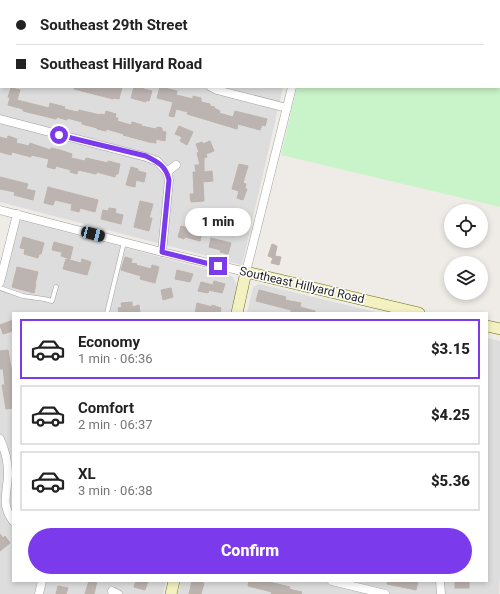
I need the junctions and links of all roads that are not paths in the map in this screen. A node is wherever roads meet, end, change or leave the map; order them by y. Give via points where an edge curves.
1 (213, 88) edge
2 (292, 88) edge
3 (287, 108) junction
4 (0, 120) edge
5 (176, 165) dead end
6 (167, 172) junction
7 (0, 210) edge
8 (17, 214) junction
9 (124, 242) junction
10 (162, 252) junction
11 (246, 272) junction
12 (0, 282) edge
13 (56, 287) dead end
14 (0, 288) edge
15 (107, 312) edge
16 (237, 312) edge
17 (414, 312) edge
18 (0, 439) edge
19 (11, 473) edge
20 (12, 520) edge
21 (42, 582) edge
22 (174, 582) edge
23 (345, 582) edge
24 (440, 582) edge
25 (39, 594) edge
26 (170, 594) edge
27 (385, 594) edge
28 (441, 594) edge

1 - 3 street
2 - 3 street
3 - 11 street
4 - 6 street via 146,156
5 - 6 street
6 - 10 street via 169,180
7 - 8 street, Southeast Hillyard Road
8 - 9 street, Southeast Hillyard Road
8 - 12 street
9 - 10 street, Southeast Hillyard Road
9 - 15 lane
10 - 11 street, Southeast Hillyard Road
11 - 16 street
11 - 17 street, Southeast Hillyard Road
13 - 14 lane via 52,301 23,296
18 - 19 street
19 - 20 street via 4,506
21 - 25 street
22 - 26 street
23 - 27 street
24 - 28 street

